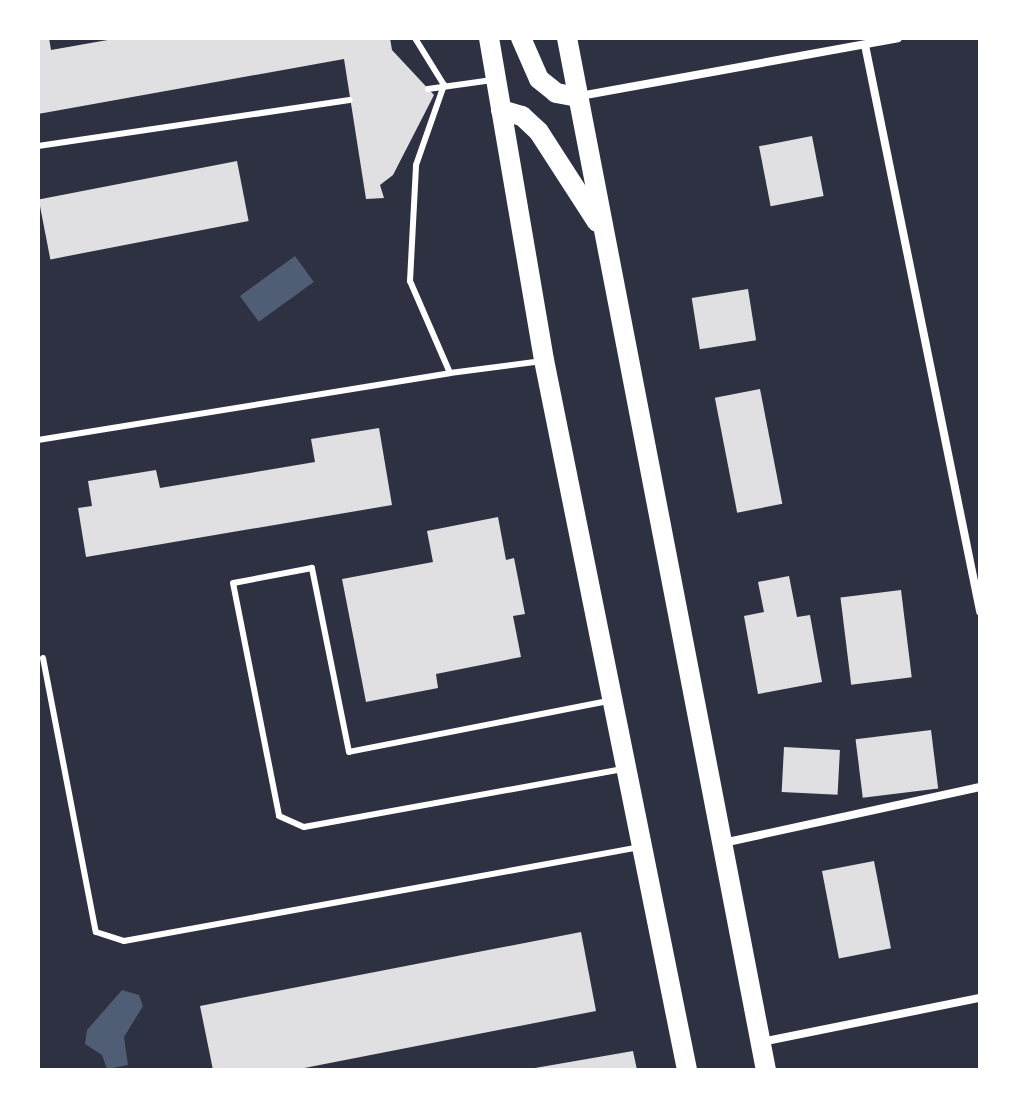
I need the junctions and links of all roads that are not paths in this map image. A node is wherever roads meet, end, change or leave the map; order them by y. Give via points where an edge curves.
1 (415, 38) edge
2 (489, 38) edge
3 (521, 38) edge
4 (567, 38) edge
5 (898, 38) edge
6 (865, 45) junction
7 (496, 80) junction
8 (444, 85) junction
9 (428, 89) dead end
10 (578, 97) junction
11 (350, 100) dead end
12 (501, 110) junction
13 (38, 146) edge
14 (604, 232) junction
15 (544, 360) junction
16 (450, 373) junction
17 (38, 440) edge
18 (980, 611) edge
19 (43, 658) dead end
20 (616, 700) junction
21 (629, 768) junction
22 (980, 787) edge
23 (720, 843) junction
24 (644, 847) junction
25 (980, 998) edge
26 (761, 1042) junction
27 (687, 1070) edge
28 (766, 1070) edge

1 - 8 lane
2 - 7 main road
3 - 10 main road via 539,79 556,93
4 - 10 main road
5 - 6 street
6 - 10 street
6 - 18 street
7 - 8 lane
7 - 12 main road
8 - 9 lane
8 - 16 lane via 416,165 410,281
10 - 14 main road
11 - 13 lane
12 - 14 main road via 522,116 539,132
12 - 15 main road
14 - 23 main road
15 - 16 lane
15 - 20 main road
16 - 17 lane
19 - 24 lane via 96,932 110,937 124,941
20 - 21 main road
20 - 21 lane via 349,752 312,568 233,583 279,816 304,827
21 - 24 main road
22 - 23 street
23 - 26 main road
24 - 27 main road
25 - 26 street
26 - 28 main road

